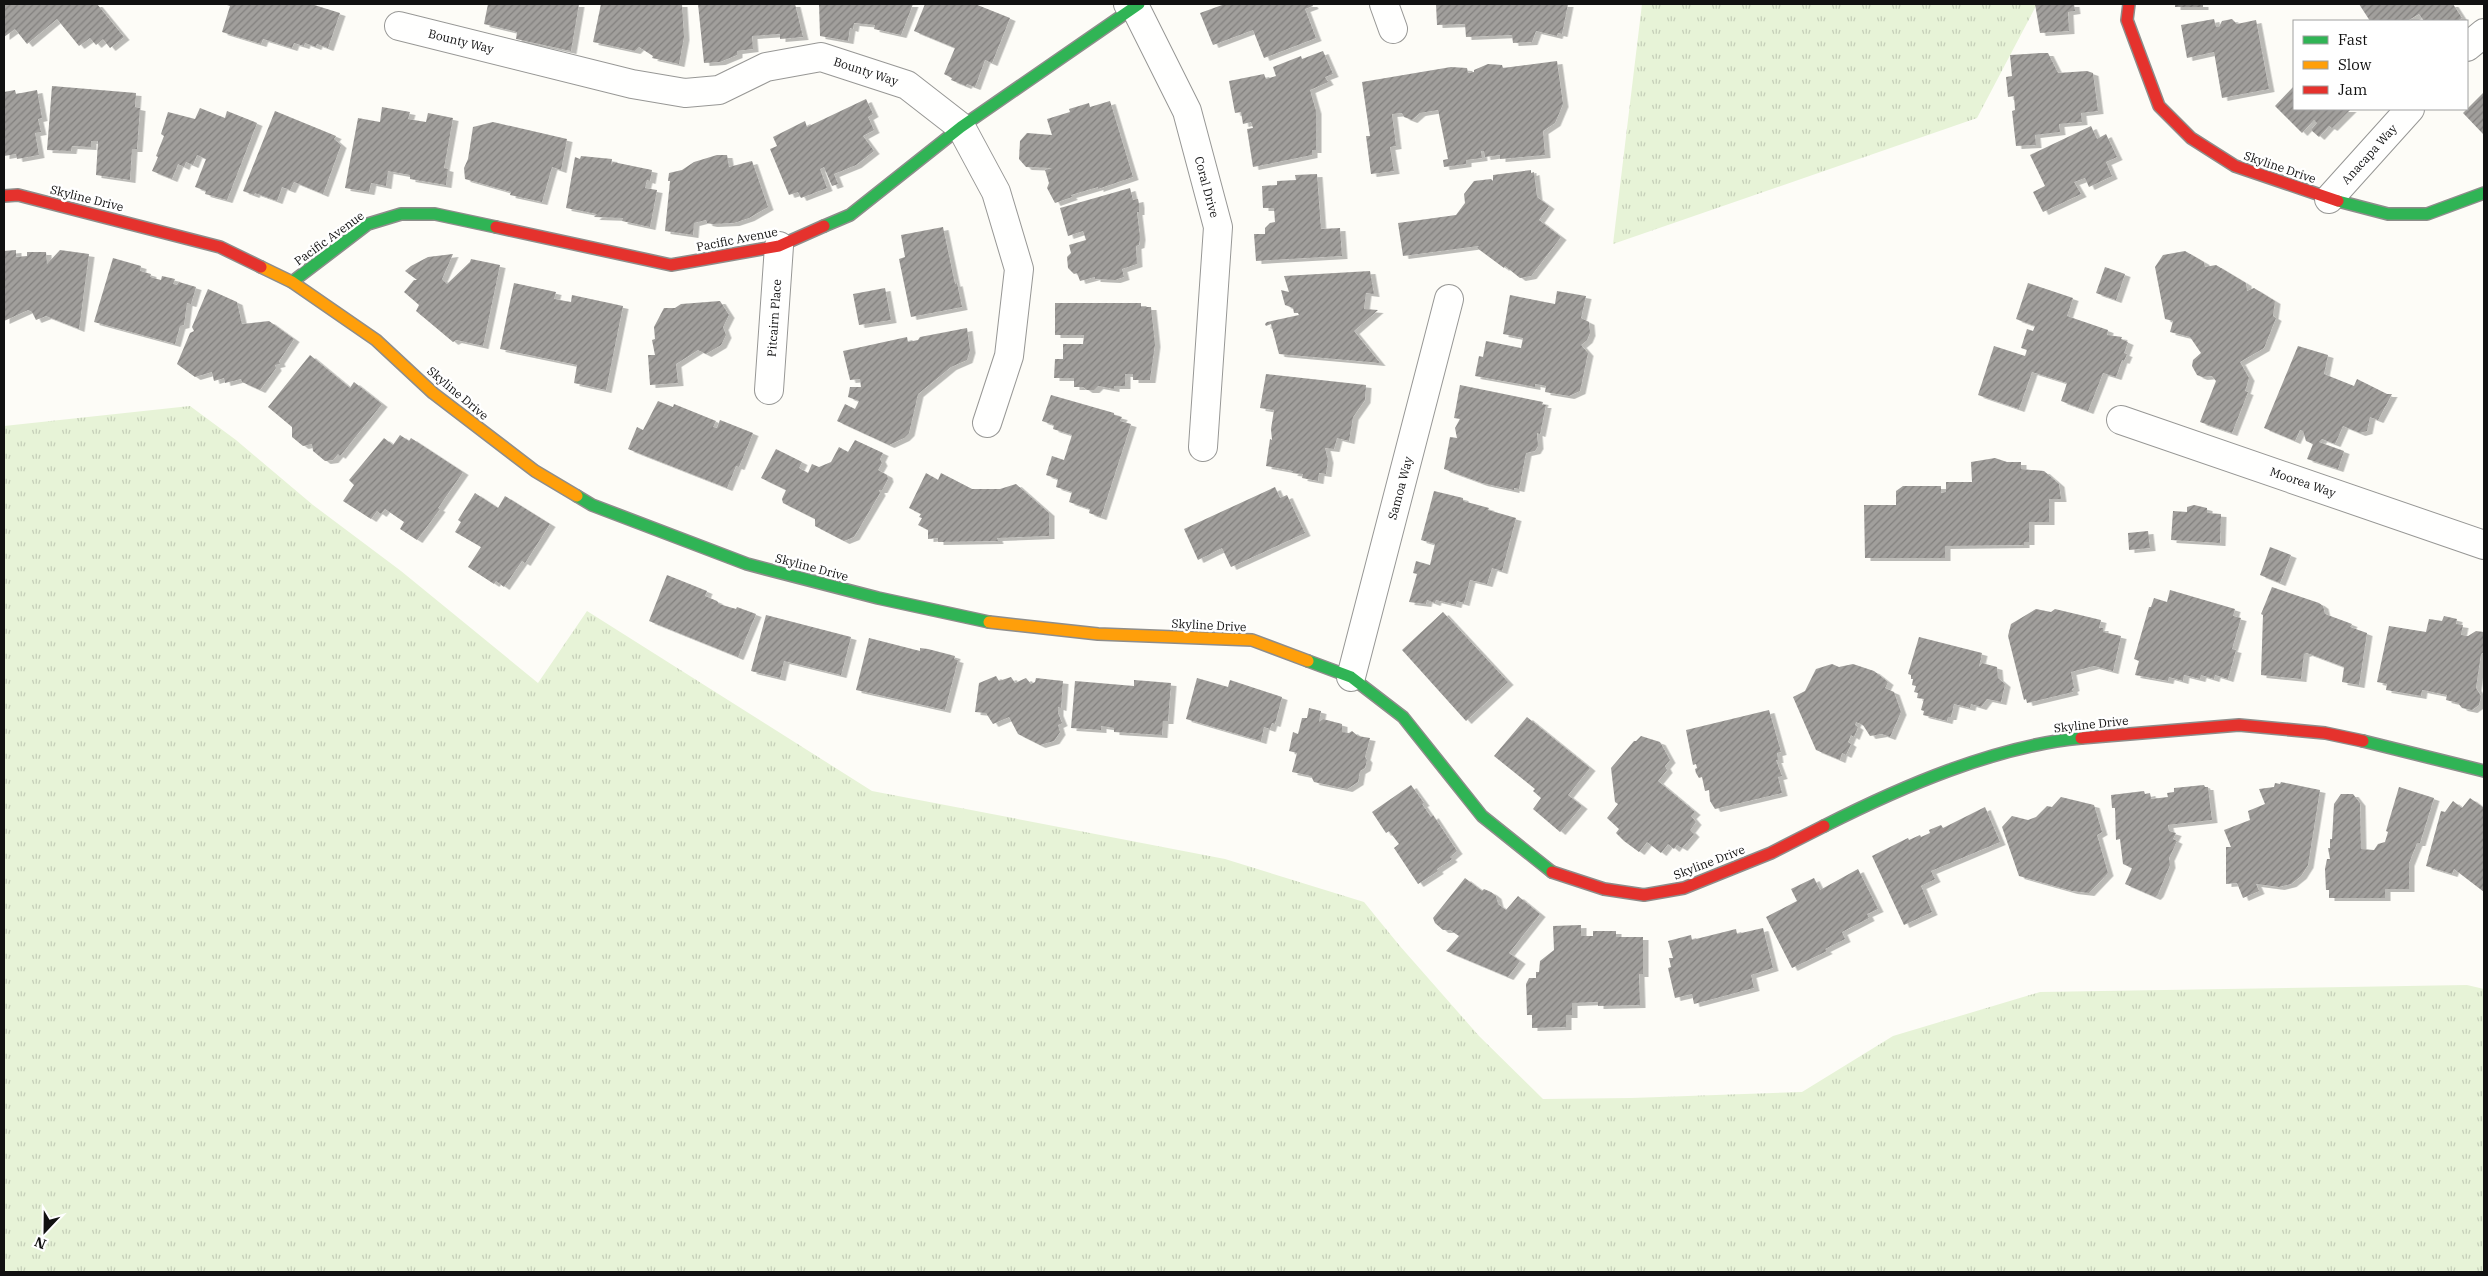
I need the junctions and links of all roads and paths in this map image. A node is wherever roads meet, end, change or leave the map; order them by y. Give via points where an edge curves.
1 (2129, 4) edge
2 (1134, 5) edge
3 (400, 26) dead end
4 (2484, 33) edge
5 (2468, 46) edge
6 (2409, 110) edge
7 (961, 127) junction
8 (2484, 193) edge
9 (4, 196) edge
10 (2329, 199) junction
11 (779, 246) junction
12 (292, 282) junction
13 (1449, 299) dead end
14 (769, 390) dead end
15 (2121, 420) dead end
16 (987, 423) dead end
17 (1204, 447) dead end
18 (2484, 545) edge
19 (1351, 677) junction
20 (2484, 771) edge

1 - 10 street, Skyline Drive via 2126,20 2159,106 2191,138 2235,166
2 - 7 street, Pacific Avenue
2 - 17 street, Coral Drive via 1187,111 1218,227
3 - 7 street, Bounty Way via 632,84 685,93 719,90 766,66 821,57 907,85
4 - 5 street
6 - 10 street, Anacapa Way
7 - 11 street, Pacific Avenue via 850,215
7 - 16 street, Bounty Way via 996,192 1019,269 1009,356
8 - 10 street, Skyline Drive via 2427,214 2388,214
9 - 12 street, Skyline Drive via 18,195 220,248
11 - 12 street, Pacific Avenue via 671,265 435,214 401,214 368,224
11 - 14 street, Pitcairn Place
12 - 19 street, Skyline Drive via 376,340 433,392 535,471 592,505 682,541 747,564 980,621 1098,634 1252,640
13 - 19 street, Samoa Way
15 - 18 street, Moorea Way
19 - 20 street, Skyline Drive via 1403,717 1482,816 1555,874 1604,889 1644,895 1684,888 1771,853 1929,779 1988,758 2061,740 2239,725 2325,733 2386,745

